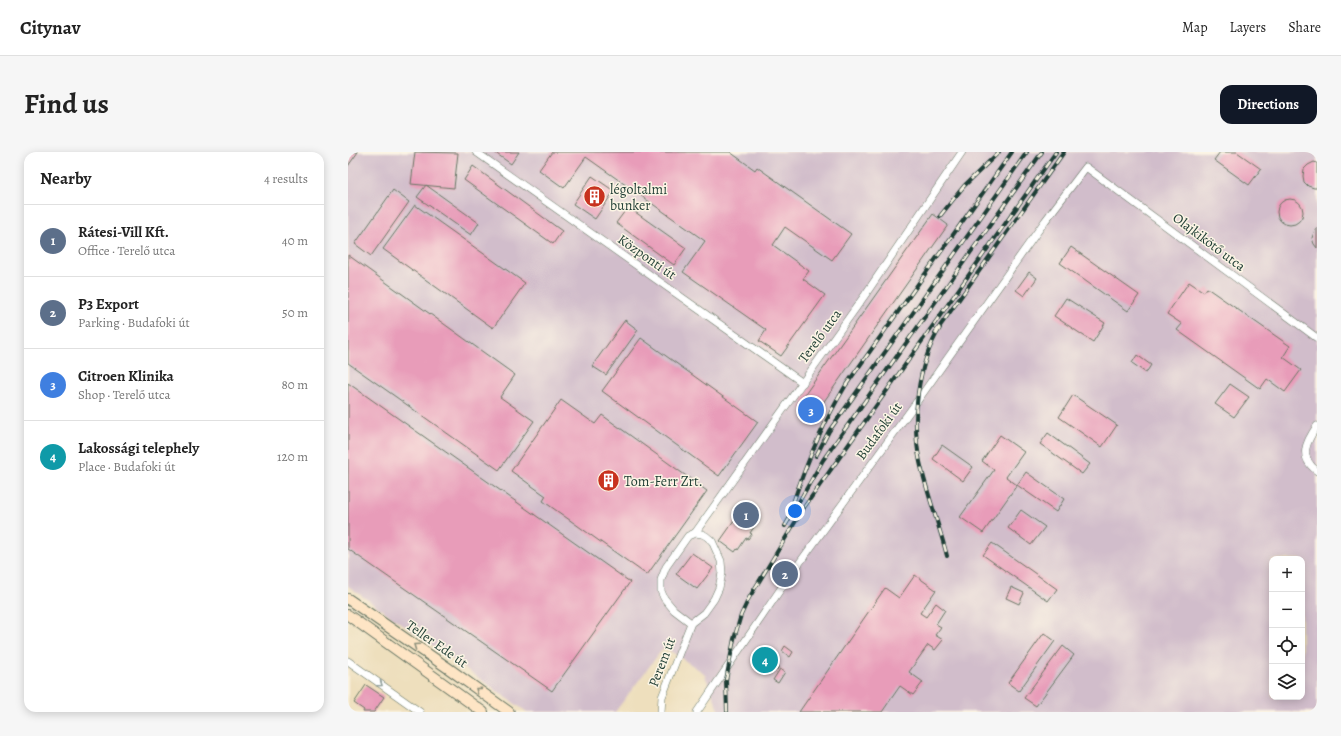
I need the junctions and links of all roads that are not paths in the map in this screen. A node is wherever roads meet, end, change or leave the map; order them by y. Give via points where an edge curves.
1 (476, 152) edge
2 (962, 152) edge
3 (1086, 167) joint
4 (1317, 338) edge
5 (803, 383) junction
6 (1317, 426) edge
7 (1317, 471) edge
8 (695, 533) junction
9 (348, 600) edge
10 (348, 615) edge
11 (691, 623) junction
12 (348, 661) edge
13 (420, 712) edge
14 (483, 712) edge
15 (509, 712) edge
16 (661, 712) edge
17 (697, 712) edge

1 - 5 street, Központi út
2 - 5 street, Terelő utca
3 - 4 street, Olajkikötő utca
3 - 17 street, Budafoki út via 782,587
5 - 8 street, Terelő utca
6 - 7 street via 1305,446 1306,457
8 - 11 street, Perem út via 706,536 712,542 721,561 722,573 714,599
8 - 11 street via 688,536 675,553 661,580 664,598 674,610
15 -> 9 main road, Teller Ede út
10 - 14 main road, Teller Ede út
11 - 16 street, Perem út via 662,697
12 -> 13 street

